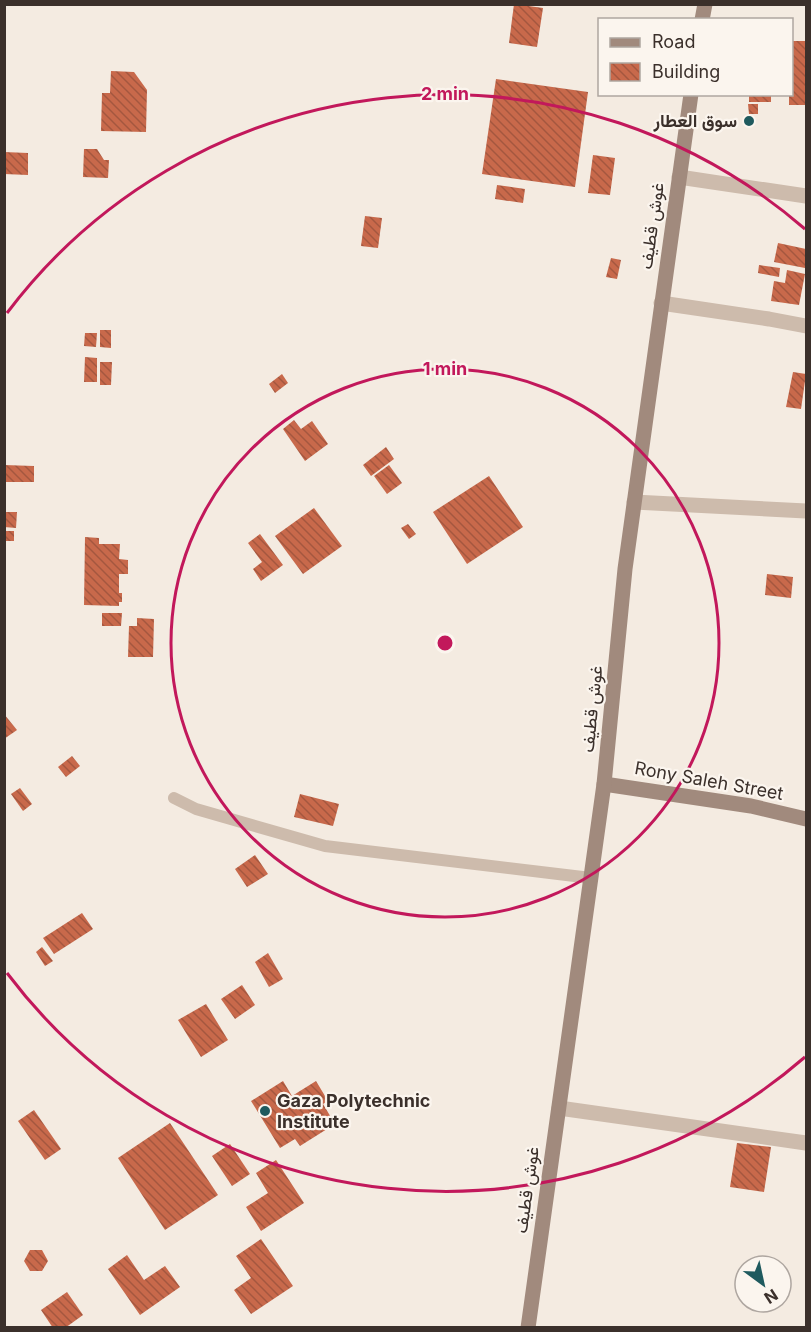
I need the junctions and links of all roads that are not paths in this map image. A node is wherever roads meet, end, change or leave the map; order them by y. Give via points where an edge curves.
1 (691, 96) edge
2 (679, 177) junction
3 (807, 196) edge
4 (661, 303) junction
5 (807, 326) edge
6 (634, 502) junction
7 (807, 511) edge
8 (604, 784) junction
9 (174, 798) dead end
10 (807, 819) edge
11 (591, 878) junction
12 (559, 1108) junction
13 (807, 1143) edge
14 (528, 1328) edge

1 - 2 main road, غوش قطيف
2 - 3 street
2 - 4 main road, غوش قطيف
4 - 5 street
4 - 6 main road, غوش قطيف
6 - 7 street
6 - 8 main road, غوش قطيف
8 - 10 main road, Rony Saleh Street via 751,806
8 - 11 main road, غوش قطيف
9 - 11 lane via 196,809 325,846
11 - 12 main road, غوش قطيف
12 - 13 street
12 - 14 main road, غوش قطيف

